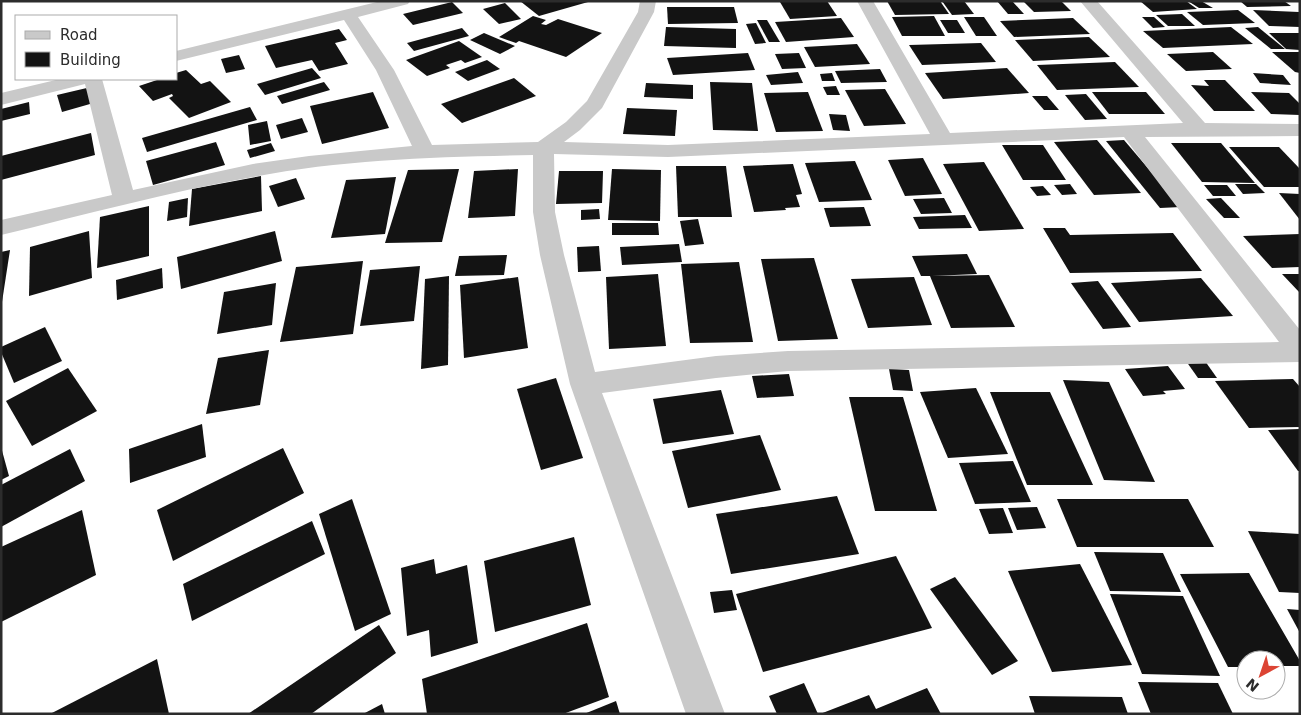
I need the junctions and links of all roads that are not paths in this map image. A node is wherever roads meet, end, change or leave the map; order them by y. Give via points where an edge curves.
1 (402, 1) edge
2 (648, 1) edge
3 (865, 1) edge
4 (1088, 1) edge
5 (349, 14) junction
6 (178, 56) edge
7 (77, 80) edge
8 (93, 80) edge
9 (1, 99) edge
10 (1199, 129) junction
11 (1300, 130) edge
12 (1130, 131) junction
13 (943, 139) junction
14 (543, 148) junction
15 (424, 151) junction
16 (124, 198) junction
17 (1, 228) edge
18 (1300, 351) edge
19 (584, 384) junction
20 (706, 714) edge

1 - 5 street
2 - 14 street via 646,12 595,104 573,126
3 - 13 street
4 - 10 street
5 - 6 street
5 - 15 street via 385,70
7 - 9 street
8 - 16 street
10 - 11 street
10 - 12 street
12 - 13 street
12 - 18 street
13 - 14 street via 668,151
14 - 15 street
14 - 19 street via 544,212
15 - 16 street via 253,170
16 - 17 street
18 - 19 street via 788,361
19 - 20 street

